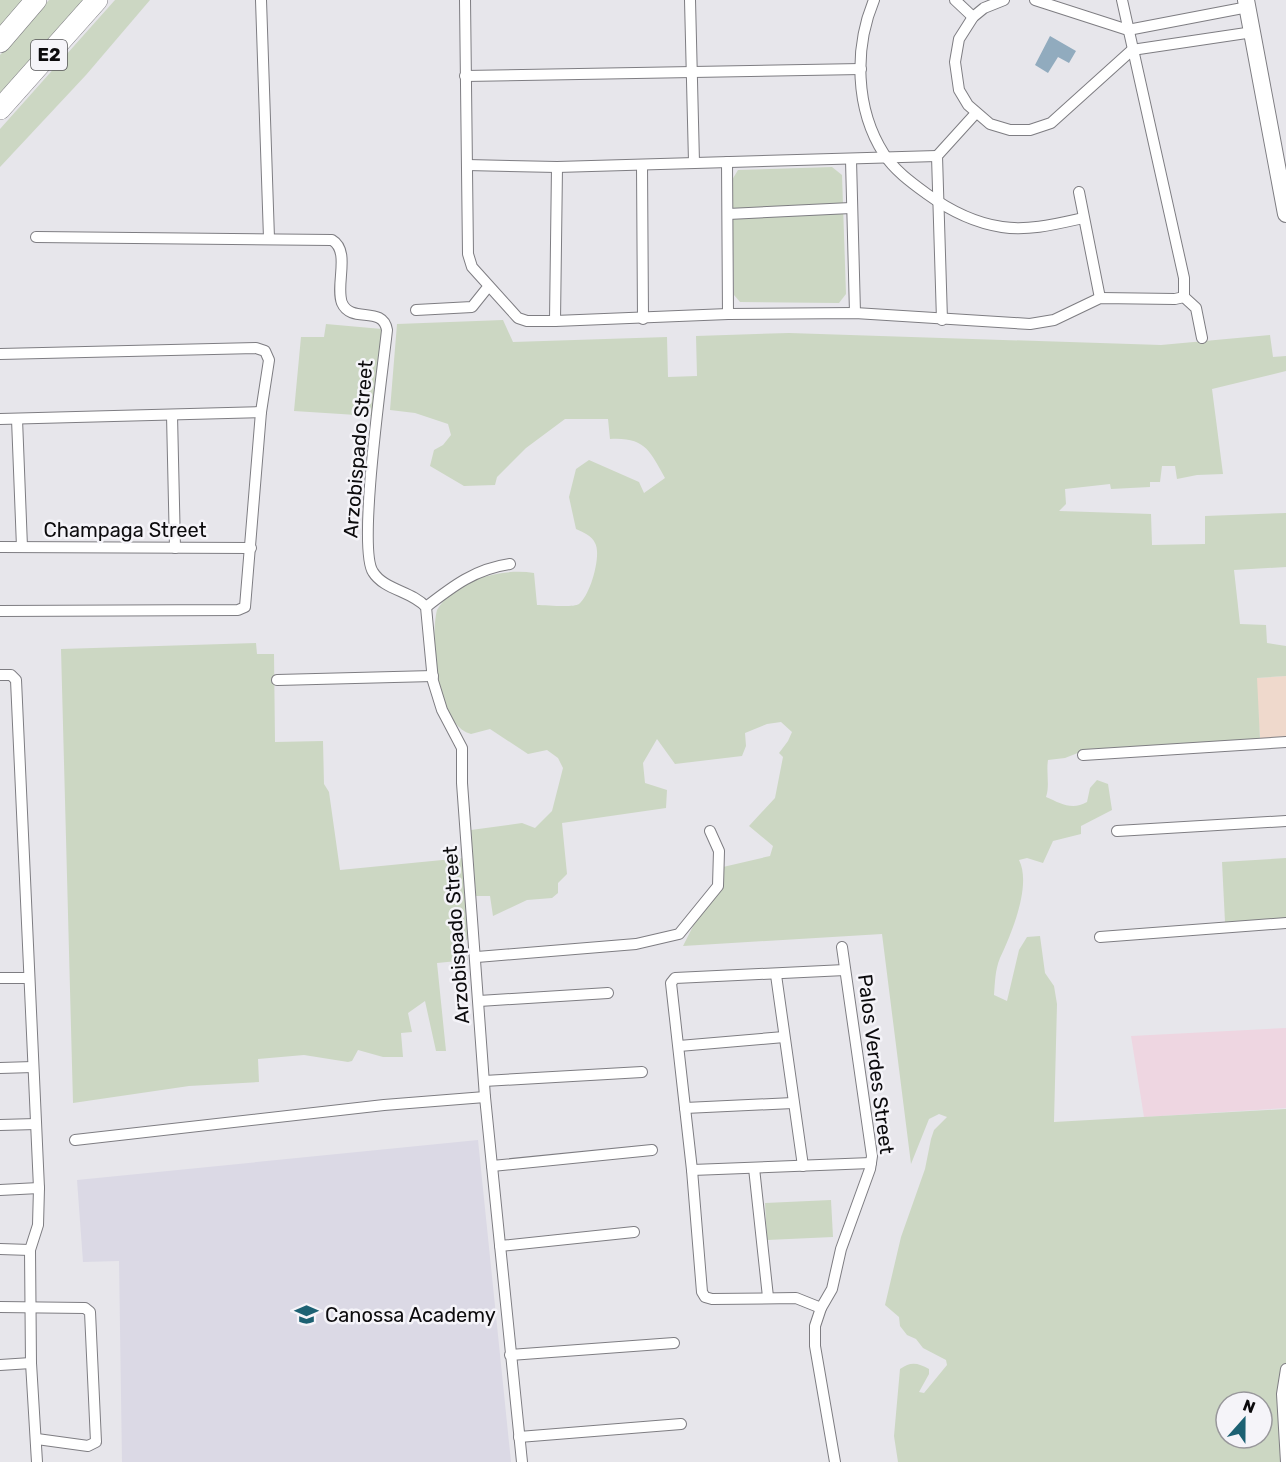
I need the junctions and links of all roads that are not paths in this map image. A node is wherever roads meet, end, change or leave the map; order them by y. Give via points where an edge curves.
1 (36, 0) edge
2 (97, 0) edge
3 (261, 0) edge
4 (465, 0) edge
5 (690, 0) edge
6 (874, 0) edge
7 (956, 0) edge
8 (1004, 0) edge
9 (1035, 0) edge
10 (1122, 0) edge
11 (1247, 4) edge
12 (973, 17) junction
13 (1176, 21) junction
14 (1128, 30) junction
15 (1253, 32) junction
16 (1180, 41) junction
17 (0, 42) edge
18 (1132, 50) junction
19 (861, 69) junction
20 (692, 72) junction
21 (465, 76) junction
22 (0, 109) edge
23 (975, 113) junction
24 (885, 156) junction
25 (937, 156) junction
26 (851, 160) junction
27 (694, 162) junction
28 (728, 162) junction
29 (467, 165) junction
30 (642, 165) junction
31 (557, 167) junction
32 (1282, 173) edge
33 (1079, 192) dead end
34 (936, 201) junction
35 (851, 208) junction
36 (728, 214) junction
37 (1286, 214) edge
38 (1083, 218) junction
39 (36, 237) dead end
40 (269, 238) junction
41 (488, 287) junction
42 (1184, 297) junction
43 (1100, 298) junction
44 (416, 310) dead end
45 (855, 313) junction
46 (729, 314) junction
47 (643, 319) junction
48 (942, 320) junction
49 (555, 321) junction
50 (1203, 338) dead end
51 (0, 354) edge
52 (261, 412) junction
53 (172, 415) junction
54 (0, 419) edge
55 (17, 419) junction
56 (0, 547) edge
57 (22, 547) junction
58 (175, 548) junction
59 (251, 548) junction
60 (510, 564) dead end
61 (426, 607) junction
62 (0, 611) edge
63 (0, 675) edge
64 (433, 676) junction
65 (277, 680) dead end
66 (1286, 742) edge
67 (1083, 755) dead end
68 (1286, 821) edge
69 (710, 831) dead end
70 (1117, 831) dead end
71 (1286, 923) edge
72 (1100, 937) dead end
73 (842, 947) dead end
74 (477, 957) junction
75 (846, 970) junction
76 (776, 975) junction
77 (0, 978) edge
78 (29, 978) junction
79 (608, 993) dead end
80 (479, 1000) junction
81 (784, 1037) junction
82 (679, 1046) junction
83 (33, 1067) junction
84 (0, 1068) edge
85 (642, 1072) dead end
86 (484, 1081) junction
87 (485, 1097) junction
88 (793, 1103) junction
89 (685, 1108) junction
90 (36, 1124) junction
91 (0, 1125) edge
92 (75, 1140) dead end
93 (651, 1150) dead end
94 (871, 1163) junction
95 (492, 1166) junction
96 (803, 1166) junction
97 (754, 1168) junction
98 (692, 1170) junction
99 (39, 1188) junction
100 (0, 1190) edge
101 (634, 1232) dead end
102 (500, 1246) junction
103 (0, 1249) edge
104 (30, 1250) junction
105 (768, 1297) junction
106 (0, 1307) edge
107 (31, 1307) junction
108 (821, 1308) junction
109 (674, 1343) dead end
110 (510, 1355) junction
111 (31, 1364) junction
112 (0, 1365) edge
113 (1286, 1370) edge
114 (681, 1424) dead end
115 (519, 1437) junction
116 (37, 1439) junction
117 (37, 1462) edge
118 (522, 1462) edge
119 (836, 1462) edge
120 (1286, 1462) edge

1 - 17 highway, E2
2 - 22 highway, E2
3 - 40 street
4 - 21 street
5 - 20 street
6 - 19 street via 863,34
7 - 12 street
8 - 12 street
9 - 14 street
10 - 14 street
11 - 13 street
11 - 15 street
12 - 23 street via 959,39 955,62 963,98
13 - 14 street
13 - 16 street
14 - 18 street
15 - 16 street
15 - 32 street
16 - 18 street
18 - 23 street via 1060,117 1041,128 1010,130 990,124
18 - 42 street via 1184,278
19 - 20 street
19 - 24 street via 866,114
20 - 21 street
20 - 27 street
21 - 29 street
23 - 25 street
24 - 25 street
24 - 26 street
24 - 34 street
25 - 34 street
26 - 28 street
26 - 35 street
27 - 28 street
27 - 30 street
28 - 36 street
29 - 31 street
29 - 41 street via 468,254 472,267
30 - 31 street
30 - 47 street
31 - 49 street
32 - 37 street
33 - 38 street
34 - 38 street via 962,215 1004,228 1047,227
34 - 48 street
35 - 36 street
35 - 45 street
36 - 46 street
38 - 43 street
39 - 40 street, Arzobispado Street
40 - 61 street, Arzobispado Street via 335,241 340,250 344,305 355,314 377,316 385,322 368,495 369,561 379,579 414,596
41 - 44 street via 472,307
41 - 49 street via 518,318
42 - 43 street
42 - 50 street via 1196,308
43 - 48 street via 1054,320 1030,324
45 - 46 street
45 - 48 street
46 - 47 street
47 - 49 street
51 - 52 street via 256,348 265,351 269,360
52 - 53 street
52 - 59 street
53 - 55 street
53 - 58 street
54 - 55 street
55 - 57 street
56 - 57 street, Champaga Street
57 - 58 street, Champaga Street
58 - 59 street, Champaga Street
59 - 62 street via 247,599 242,609
60 - 61 street via 480,570
61 - 64 street, Arzobispado Street
63 - 78 street via 11,675 16,680
64 - 65 street
64 - 74 street, Arzobispado Street via 442,710 462,748
66 - 67 street
68 - 70 street
69 - 74 street via 719,851 718,886 679,934 636,944
71 - 72 street
73 - 75 street, Palos Verdes Street
74 - 80 street, Arzobispado Street
75 - 76 street
75 - 94 street, Palos Verdes Street
76 - 81 street
76 - 82 street via 673,979
77 - 78 street
78 - 83 street
79 - 80 street
80 - 86 street, Arzobispado Street
81 - 82 street
81 - 88 street
82 - 89 street
83 - 84 street
83 - 90 street
85 - 86 street
86 - 87 street, Arzobispado Street
87 - 92 street via 384,1104
87 - 95 street, Arzobispado Street
88 - 89 street
88 - 96 street
89 - 98 street
90 - 91 street
90 - 99 street
93 - 95 street
94 - 96 street
94 - 108 street, Palos Verdes Street via 841,1249 832,1289
95 - 102 street, Arzobispado Street
96 - 97 street
97 - 98 street
97 - 105 street
98 - 105 street via 702,1292 712,1299
99 - 100 street
99 - 104 street via 38,1225
101 - 102 street
102 - 110 street, Arzobispado Street
103 - 104 street
104 - 107 street
105 - 108 street via 802,1299
106 - 107 street
107 - 111 street
107 - 116 street via 89,1311 97,1439 88,1446
108 - 119 street, Palos Verdes Street via 815,1341
109 - 110 street
110 - 115 street, Arzobispado Street
111 - 112 street
111 - 116 street
113 - 120 street via 1282,1394
114 - 115 street
115 - 118 street, Arzobispado Street
116 - 117 street

